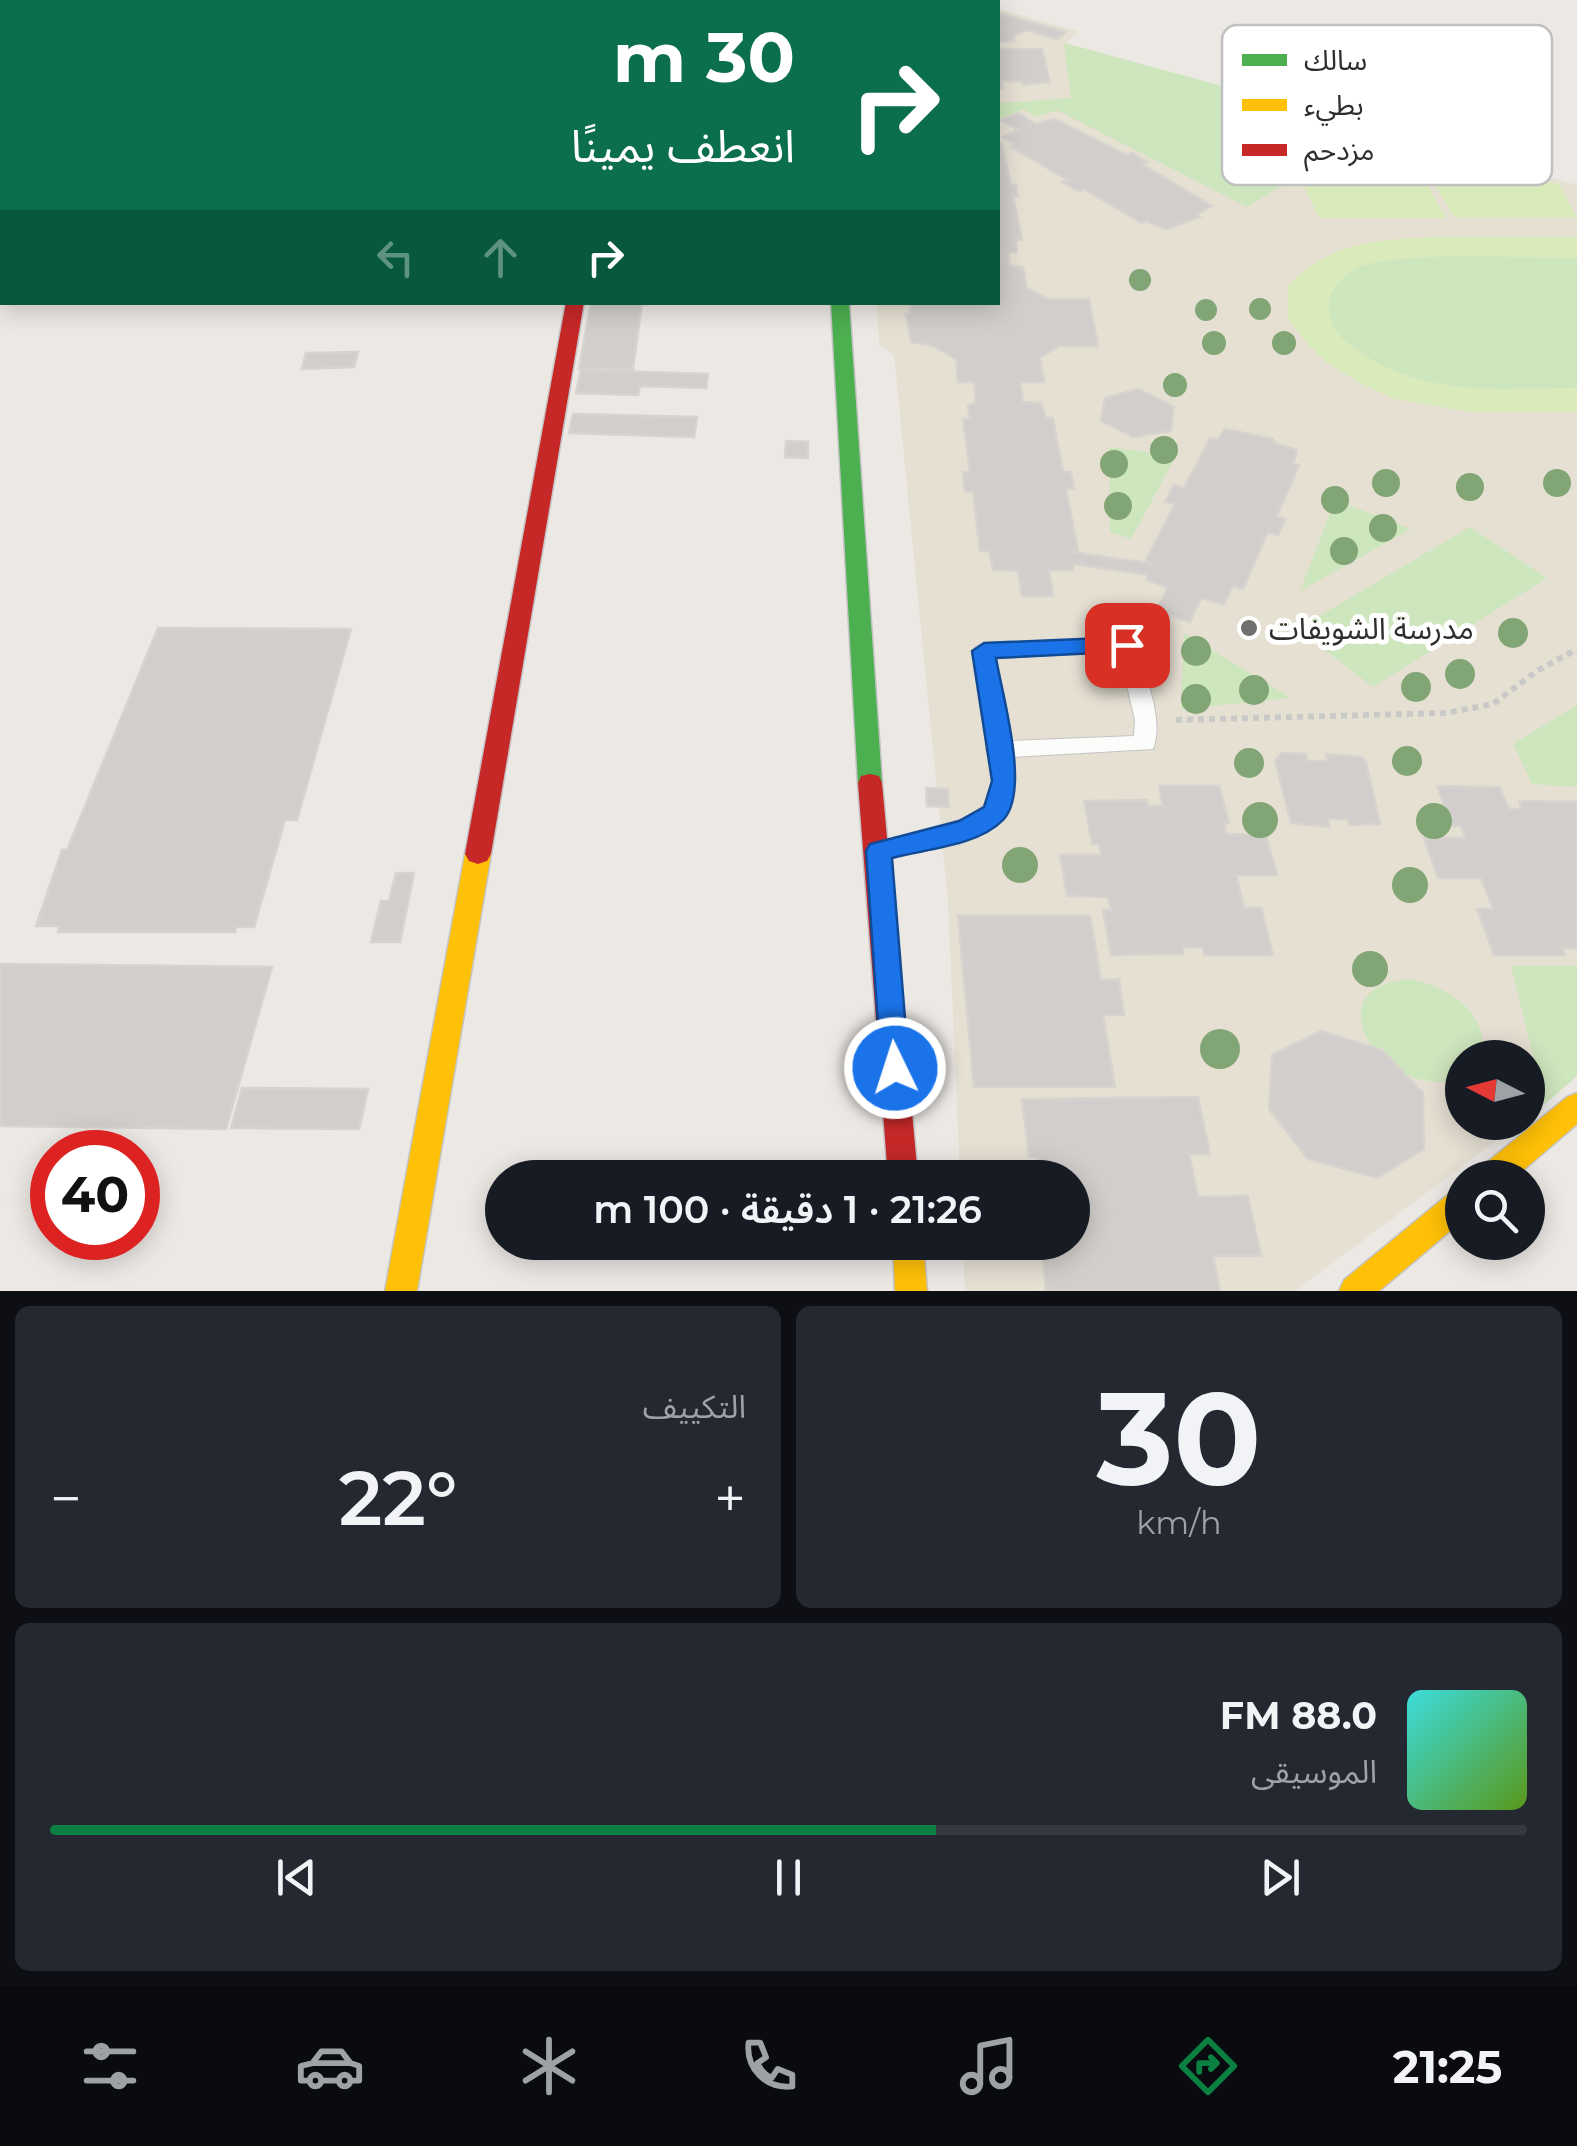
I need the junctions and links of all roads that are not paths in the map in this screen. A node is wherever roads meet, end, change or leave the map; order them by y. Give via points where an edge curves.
1 (574, 305) edge
2 (840, 305) edge
3 (997, 750) junction
4 (879, 851) junction
5 (1577, 1106) edge
6 (902, 1160) edge
7 (1512, 1160) edge
8 (1445, 1216) edge
9 (909, 1260) edge
10 (401, 1291) edge
11 (912, 1291) edge
12 (1356, 1291) edge

1 - 10 street
2 - 4 street via 860,663
3 - 3 lane via 984,651 1127,645 1145,743
3 - 4 lane via 1005,781 994,812 966,829
4 - 6 street
5 - 7 street
8 - 12 street
9 - 11 street

